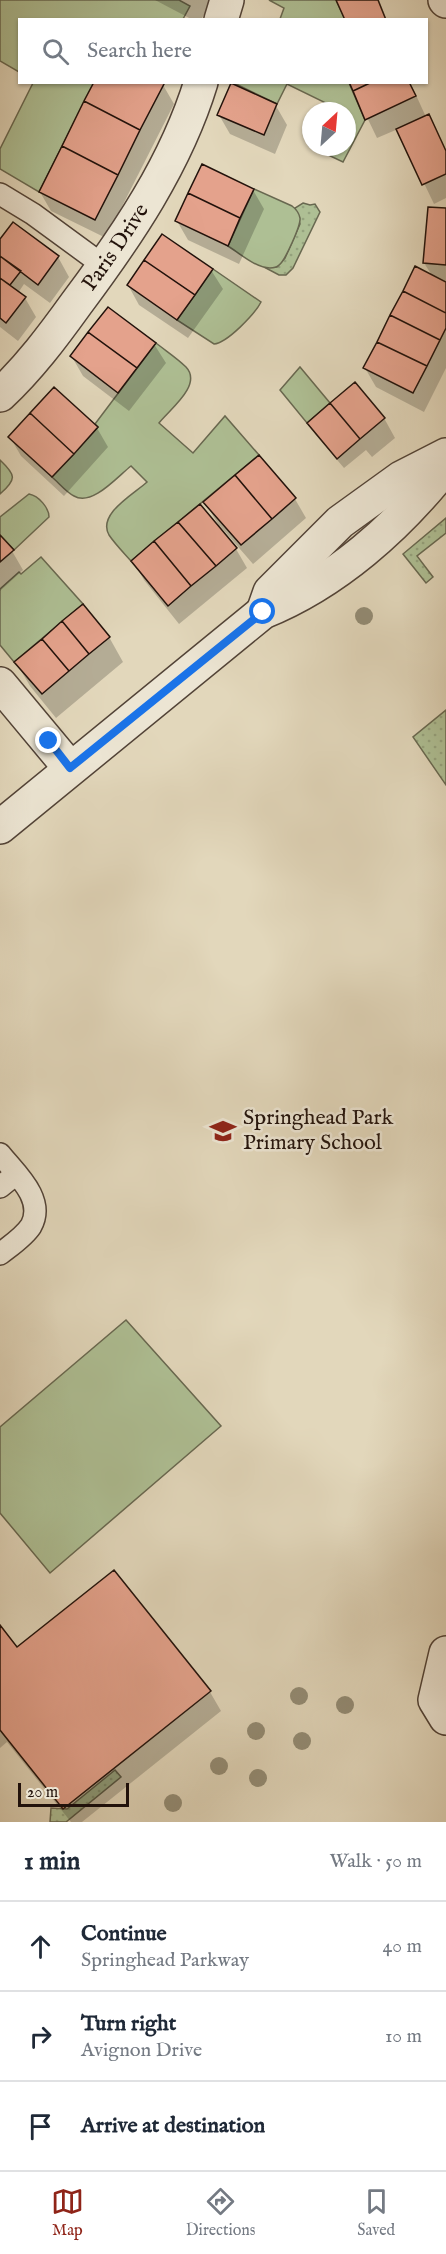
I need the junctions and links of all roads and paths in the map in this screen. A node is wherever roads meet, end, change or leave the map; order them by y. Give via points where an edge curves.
1 (228, 0) edge
2 (222, 18) edge
3 (200, 84) edge
4 (0, 194) edge
5 (104, 266) junction
6 (0, 395) edge
7 (446, 455) edge
8 (446, 466) edge
9 (263, 612) junction
10 (0, 684) edge
11 (70, 768) junction
12 (0, 827) edge
13 (0, 1154) edge
14 (8, 1180) edge
15 (0, 1254) edge
16 (446, 1653) edge
17 (446, 1718) edge

1 - 2 street
3 - 5 street, Paris Drive via 190,115 151,194
4 - 5 lane
5 - 6 street, Paris Drive via 47,343
7 - 9 street via 401,478 340,522 270,592
8 - 9 street via 362,552 288,602
9 - 11 street
10 - 11 street
11 - 12 street
13 - 14 lane
14 - 15 lane via 32,1193 34,1219 25,1233
16 - 17 street via 435,1700

